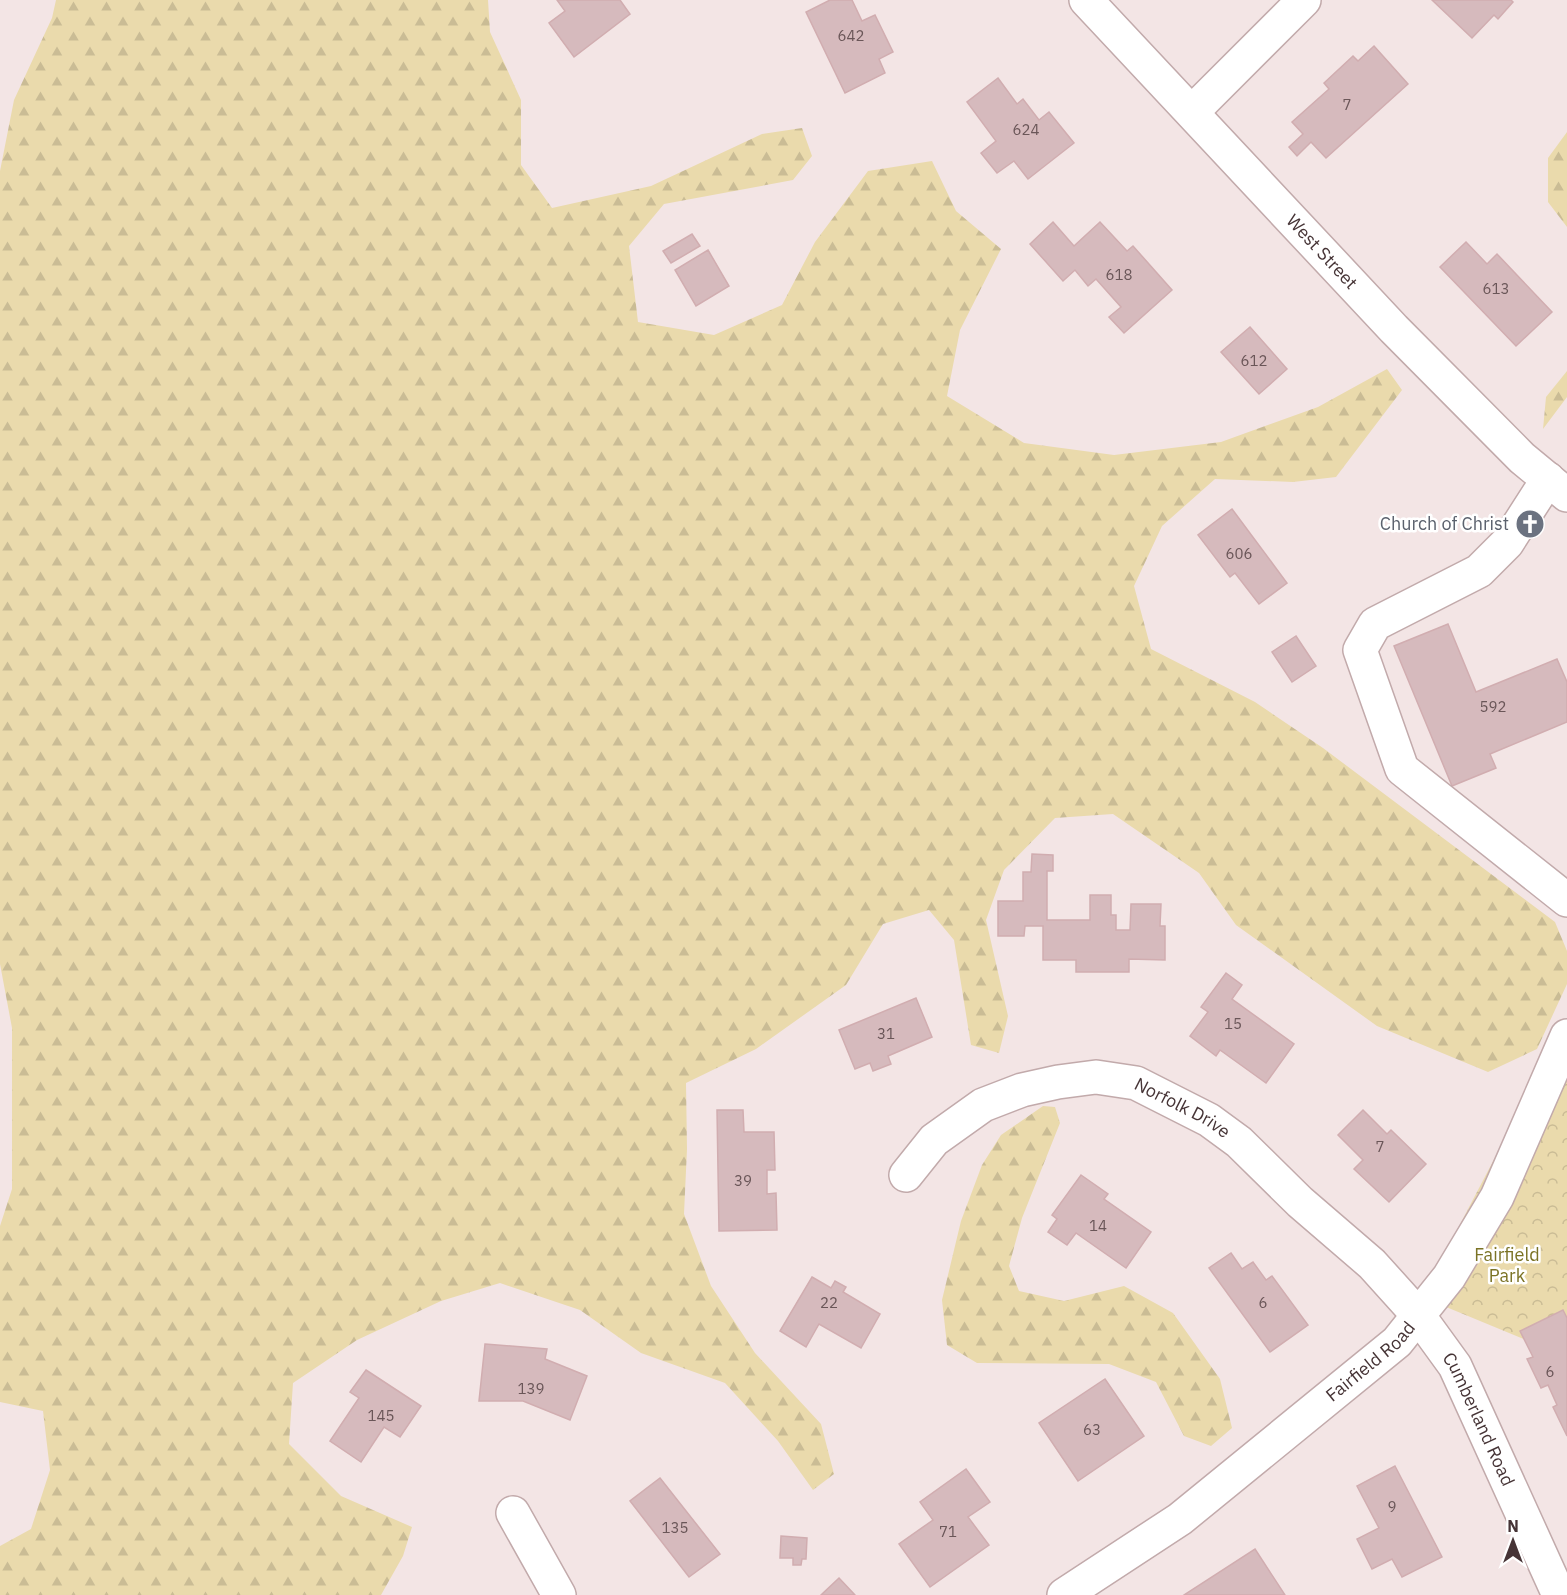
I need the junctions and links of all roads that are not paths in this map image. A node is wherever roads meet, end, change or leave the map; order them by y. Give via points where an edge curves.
1 (1086, 0) edge
2 (1304, 0) edge
3 (1192, 112) junction
4 (1557, 487) edge
5 (1567, 900) edge
6 (1567, 1036) edge
7 (906, 1175) dead end
8 (1418, 1315) junction
9 (513, 1514) dead end
10 (559, 1595) edge
11 (1064, 1595) edge
12 (1559, 1595) edge

1 - 3 street, West Street
2 - 3 street
3 - 4 street, West Street via 1394,329 1522,458
4 - 5 street via 1479,571 1375,624 1360,650 1402,769
6 - 8 street, Fairfield Road via 1497,1197 1449,1277
7 - 8 street, Norfolk Drive via 934,1140 983,1105 1058,1082 1096,1077 1136,1083 1209,1120 1239,1142 1372,1264
8 - 11 street, Fairfield Road via 1396,1342 1180,1519
8 - 12 street, Cumberland Road via 1455,1366
9 - 10 street

